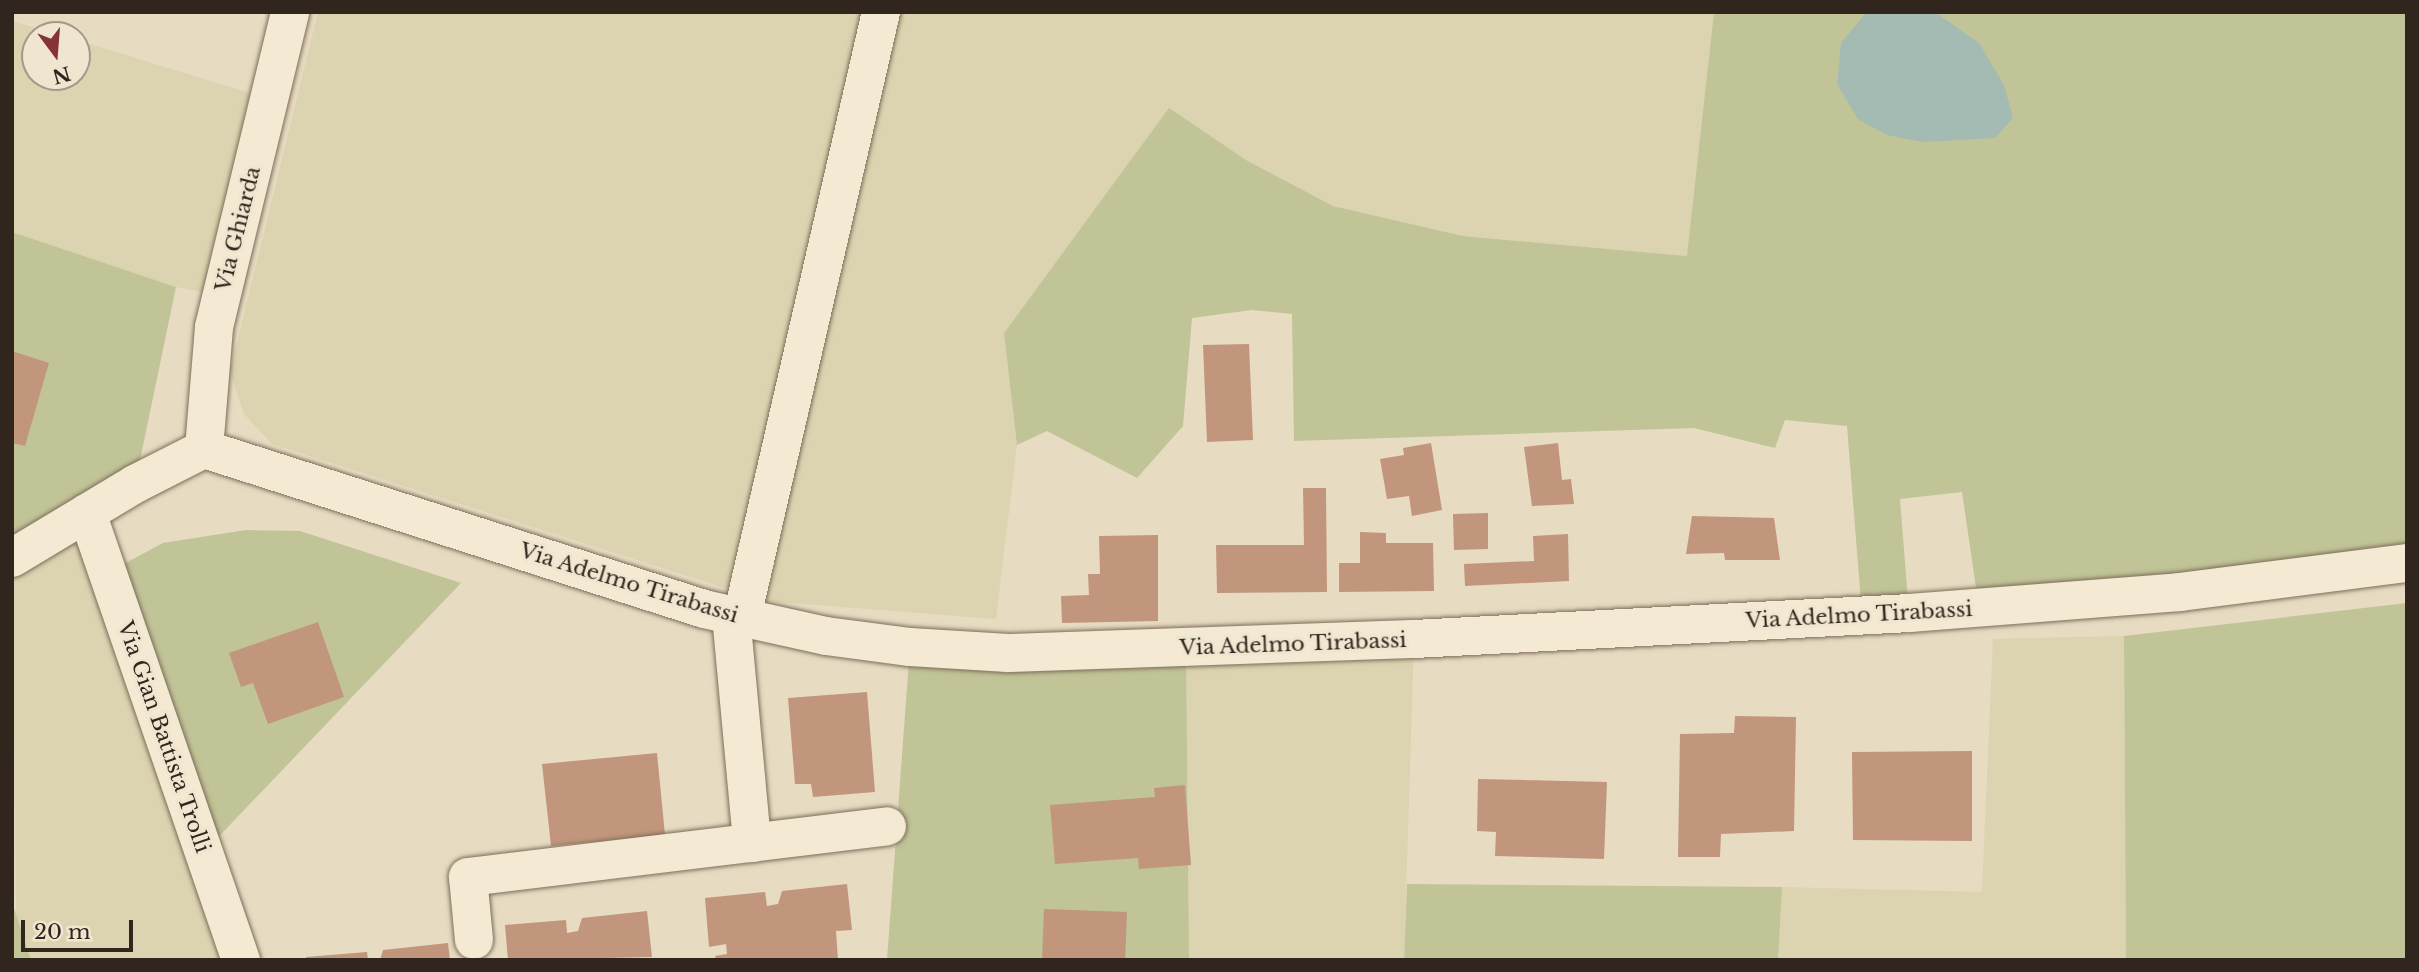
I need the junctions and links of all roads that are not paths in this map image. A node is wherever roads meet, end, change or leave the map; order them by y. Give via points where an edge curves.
1 (290, 12) edge
2 (881, 12) edge
3 (204, 449) junction
4 (87, 513) junction
5 (12, 558) edge
6 (2407, 563) edge
7 (736, 616) junction
8 (887, 826) dead end
9 (752, 843) junction
10 (474, 940) dead end
11 (241, 960) edge

1 - 3 street, Via Ghiarda via 214,327
2 - 7 street
3 - 4 street
3 - 7 street, Via Adelmo Tirabassi
4 - 5 street
4 - 11 street, Via Gian Battista Trolli
6 - 7 street, Via Adelmo Tirabassi via 2180,592 2001,607 1039,654 910,647 826,636
7 - 9 street
8 - 9 street
9 - 10 street via 468,877

